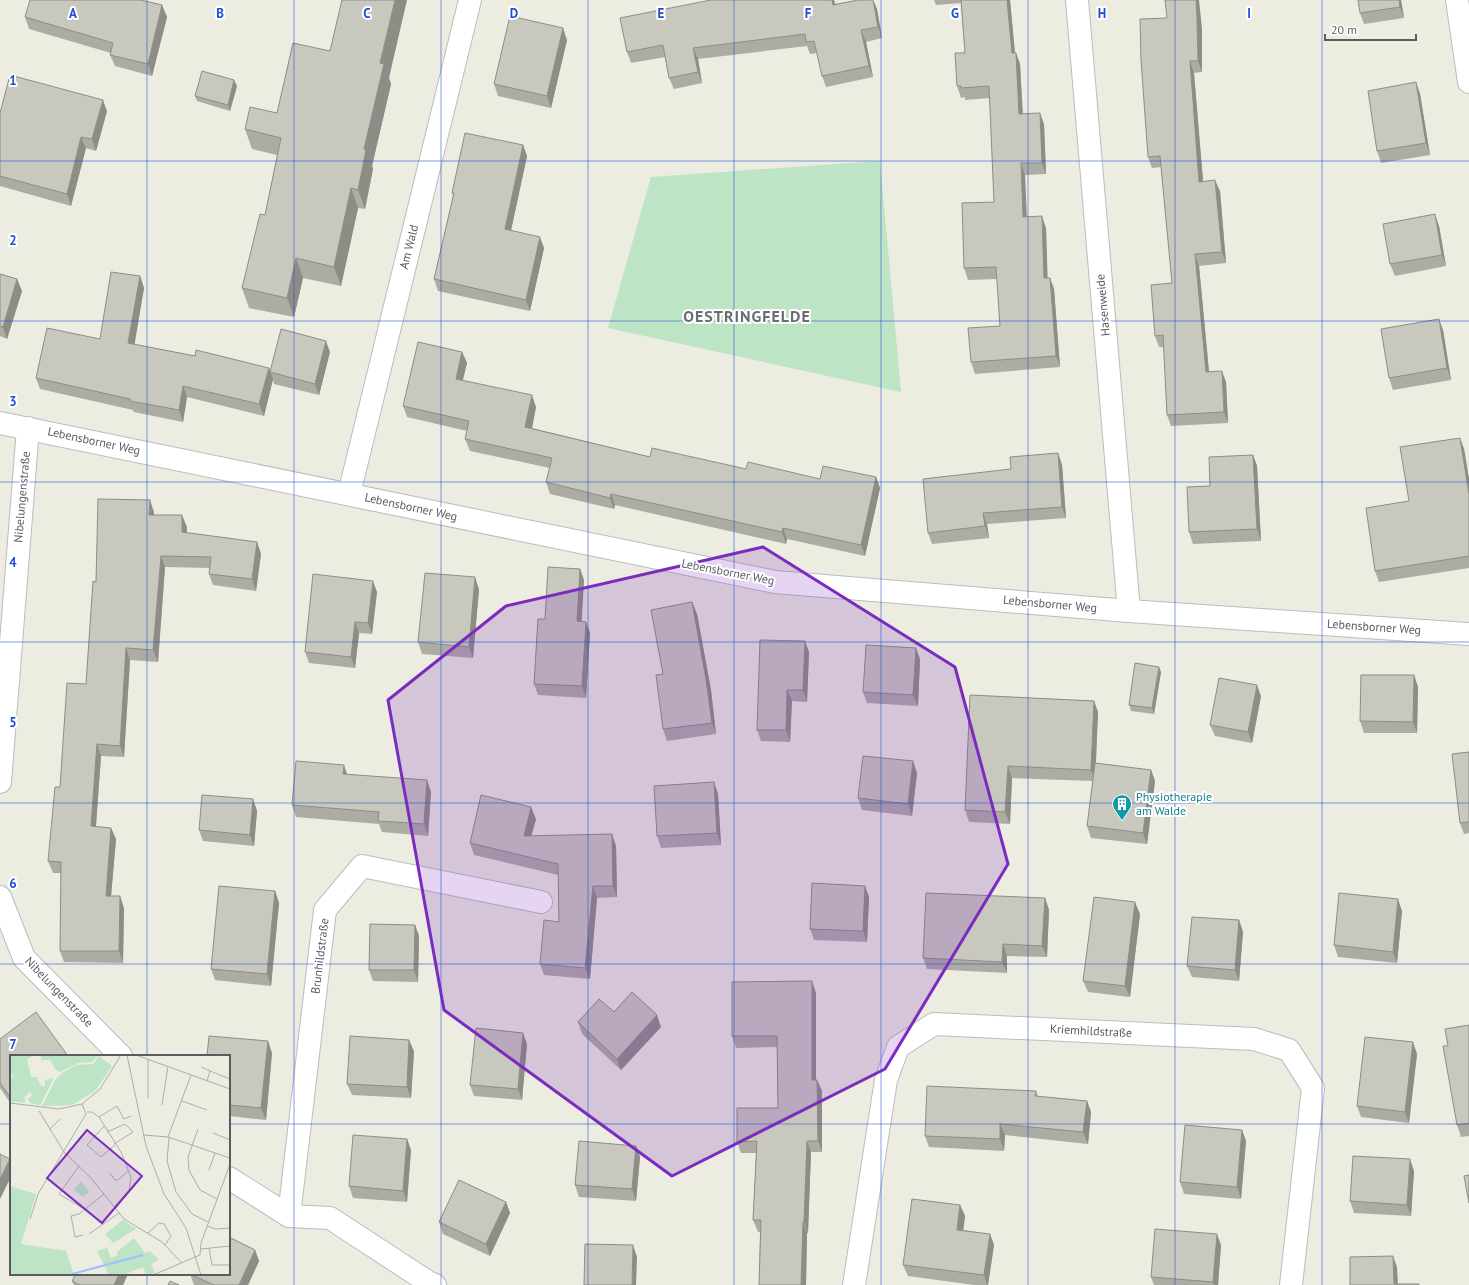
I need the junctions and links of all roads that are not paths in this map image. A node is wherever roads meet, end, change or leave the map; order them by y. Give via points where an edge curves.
1 (1077, 0) edge
2 (1457, 0) edge
3 (474, 1) edge
4 (1469, 82) edge
5 (0, 423) edge
6 (28, 428) junction
7 (349, 494) junction
8 (1128, 611) junction
9 (1469, 634) edge
10 (0, 782) edge
11 (0, 897) edge
12 (541, 902) dead end
13 (120, 1055) edge
14 (230, 1179) edge
15 (289, 1216) junction
16 (435, 1285) edge
17 (854, 1285) edge
18 (1291, 1285) edge

1 - 8 street, Hasenweide
2 - 4 street
3 - 7 street, Am Wald
5 - 6 street, Lebensborner Weg
6 - 7 street, Lebensborner Weg
6 - 10 street, Nibelungenstraße
7 - 8 street, Lebensborner Weg via 775,582
8 - 9 street, Lebensborner Weg
11 - 13 street, Nibelungenstraße via 24,958
12 - 15 street, Brunhildstraße via 362,866 325,910
14 - 15 street
15 - 16 street via 330,1218
17 - 18 street, Kriemhildstraße via 886,1080 898,1046 934,1024 1254,1039 1289,1050 1312,1088

